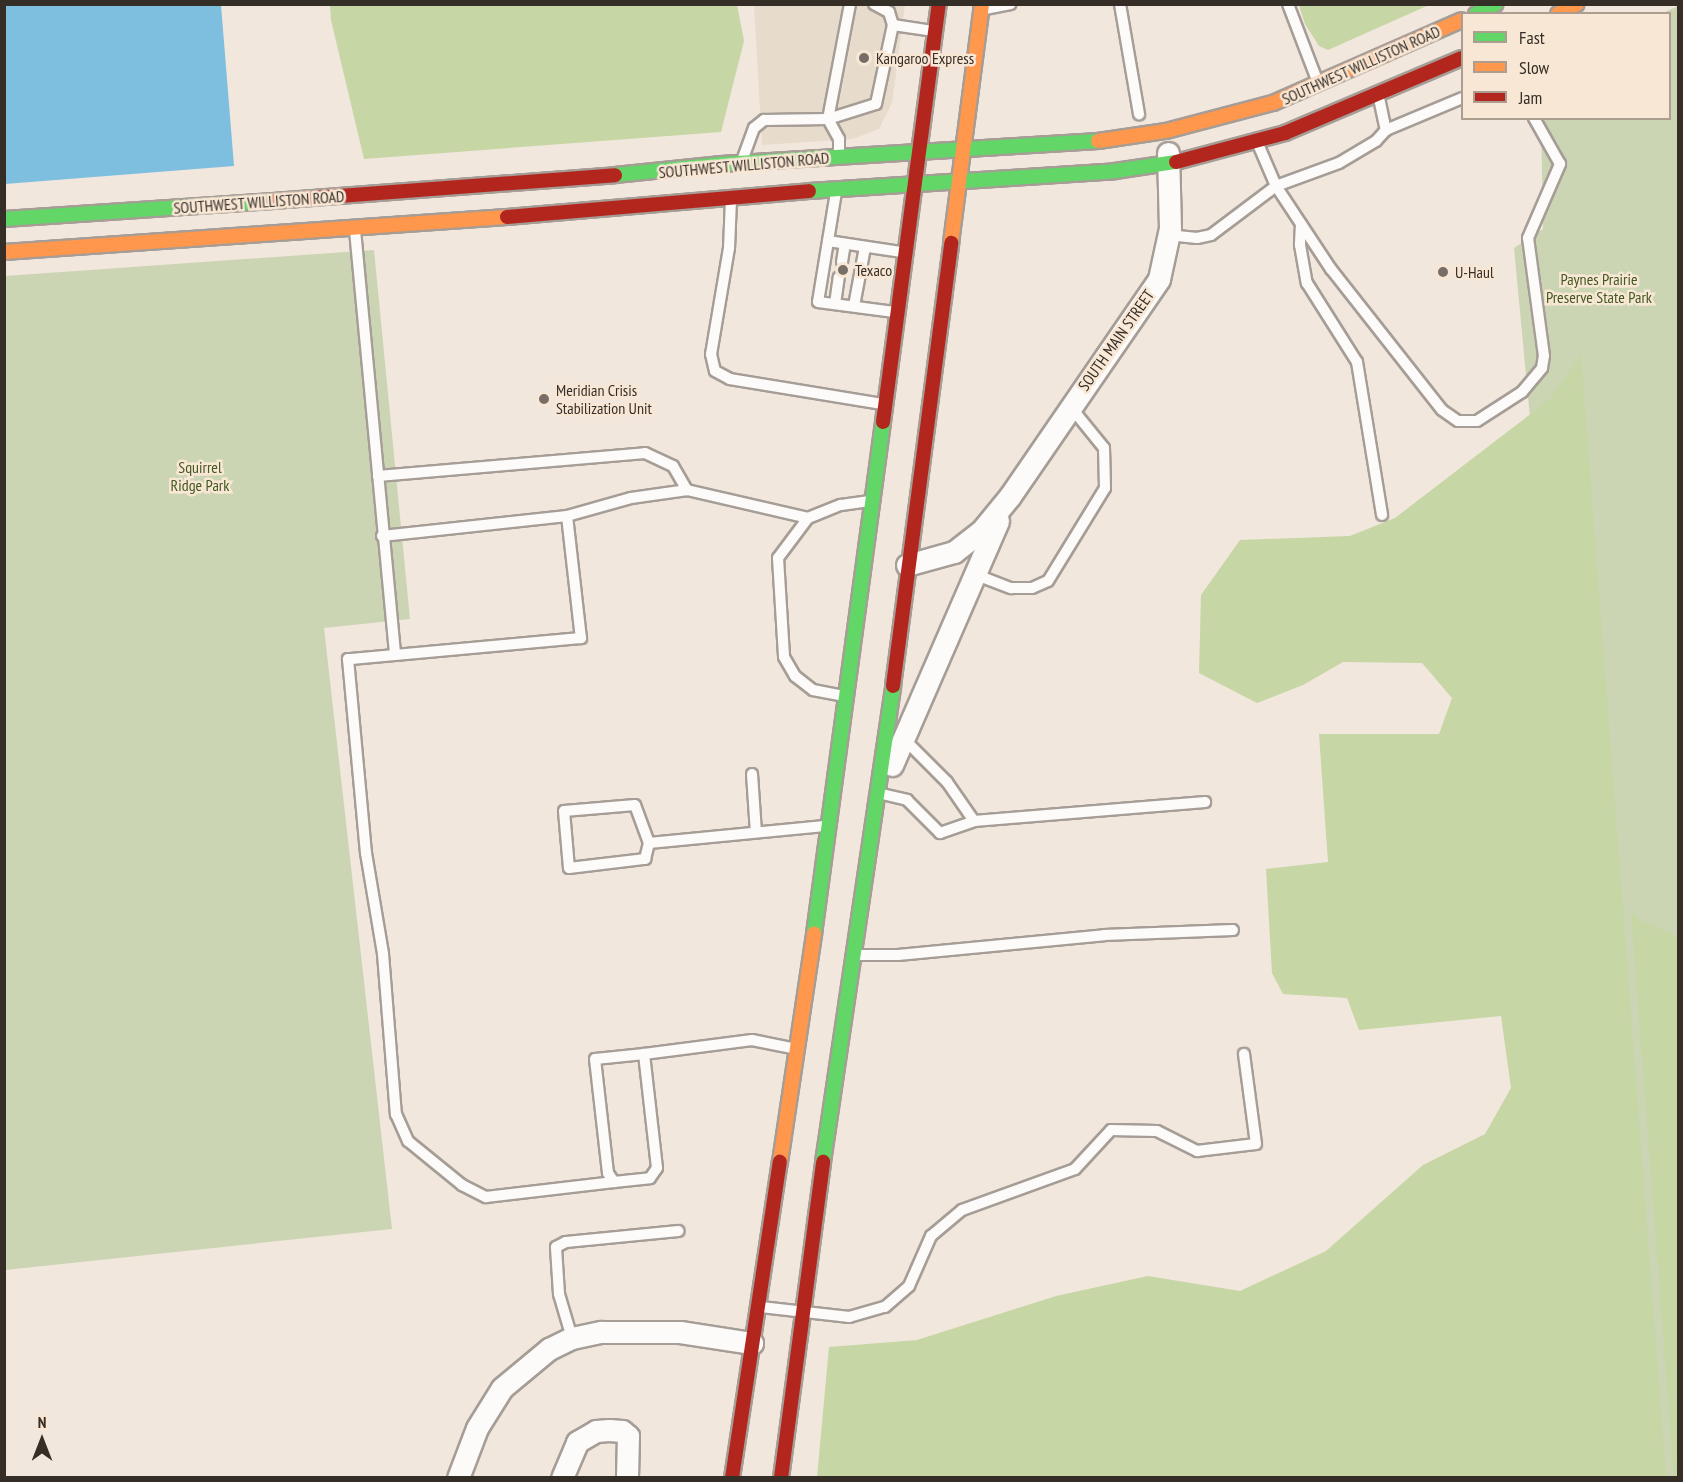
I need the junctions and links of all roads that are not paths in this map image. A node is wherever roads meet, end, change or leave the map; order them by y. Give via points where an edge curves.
1 (850, 4) edge
2 (874, 4) edge
3 (939, 4) edge
4 (1011, 4) edge
5 (1120, 4) edge
6 (1288, 4) edge
7 (1496, 4) edge
8 (1577, 4) edge
9 (982, 7) edge
10 (1480, 12) edge
11 (1562, 12) edge
12 (1461, 20) edge
13 (893, 26) junction
14 (935, 32) junction
15 (1461, 58) edge
16 (1320, 85) junction
17 (1378, 96) junction
18 (1461, 98) edge
19 (1139, 114) dead end
20 (828, 118) junction
21 (1535, 120) edge
22 (1386, 130) junction
23 (1166, 131) junction
24 (1256, 141) junction
25 (963, 150) junction
26 (920, 152) junction
27 (839, 156) junction
28 (741, 163) junction
29 (1169, 164) junction
30 (959, 182) junction
31 (915, 184) junction
32 (1276, 186) junction
33 (836, 189) junction
34 (731, 196) junction
35 (353, 211) junction
36 (4, 219) edge
37 (1301, 224) junction
38 (1168, 235) junction
39 (828, 241) junction
40 (845, 244) junction
41 (865, 247) junction
42 (4, 252) edge
43 (906, 252) junction
44 (842, 262) dead end
45 (839, 277) dead end
46 (835, 304) junction
47 (854, 306) junction
48 (898, 312) junction
49 (886, 405) junction
50 (1070, 406) junction
51 (378, 476) junction
52 (687, 490) junction
53 (1010, 496) junction
54 (874, 500) junction
55 (1382, 515) dead end
56 (567, 516) junction
57 (808, 518) junction
58 (382, 536) junction
59 (901, 571) junction
60 (974, 574) junction
61 (873, 602) dead end
62 (855, 642) junction
63 (395, 654) junction
64 (853, 698) junction
65 (903, 738) junction
66 (752, 774) dead end
67 (879, 788) junction
68 (1205, 802) dead end
69 (974, 821) junction
70 (830, 825) junction
71 (756, 832) junction
72 (649, 843) junction
73 (1233, 930) dead end
74 (852, 954) junction
75 (803, 1051) junction
76 (644, 1054) junction
77 (1244, 1054) dead end
78 (614, 1182) junction
79 (678, 1231) dead end
80 (757, 1306) junction
81 (804, 1311) junction
82 (572, 1338) junction
83 (758, 1344) junction
84 (458, 1478) edge
85 (562, 1478) edge
86 (627, 1478) edge
87 (732, 1478) edge
88 (781, 1478) edge

1 - 20 lane
2 - 13 lane via 889,12
3 - 14 main road
4 - 9 lane
5 - 19 lane
6 - 16 lane
7 - 10 main road
8 - 11 main road
9 - 25 main road
12 - 16 main road, SOUTHWEST WILLISTON ROAD
13 - 14 lane
13 - 20 lane via 876,105
14 - 26 main road
15 - 17 main road, SOUTHWEST WILLISTON ROAD
16 - 23 main road, SOUTHWEST WILLISTON ROAD via 1251,110
17 - 22 lane
17 - 24 main road, SOUTHWEST WILLISTON ROAD
18 - 22 lane
20 - 27 lane via 839,139
20 - 28 lane via 764,120 754,128
21 - 37 lane via 1560,164 1528,238 1544,356 1542,368 1522,392 1477,421 1458,421 1442,410 1331,269
22 - 32 lane via 1376,141 1339,163
23 - 25 main road, SOUTHWEST WILLISTON ROAD via 1060,146
23 - 29 street, SOUTH MAIN STREET
24 - 29 main road, SOUTHWEST WILLISTON ROAD
24 - 32 lane
25 - 26 main road, SOUTHWEST WILLISTON ROAD
25 - 30 main road
26 - 27 main road, SOUTHWEST WILLISTON ROAD
26 - 31 main road
27 - 28 main road, SOUTHWEST WILLISTON ROAD
28 - 35 main road, SOUTHWEST WILLISTON ROAD via 548,182
29 - 30 main road, SOUTHWEST WILLISTON ROAD via 1062,177
29 - 38 street, SOUTH MAIN STREET
30 - 31 main road, SOUTHWEST WILLISTON ROAD
30 - 59 main road
31 - 33 main road, SOUTHWEST WILLISTON ROAD
31 - 43 main road
32 - 37 lane
32 - 38 lane via 1211,235
33 - 34 main road, SOUTHWEST WILLISTON ROAD
33 - 39 lane
34 - 35 main road, SOUTHWEST WILLISTON ROAD
34 - 49 lane via 729,248 711,354 715,371 730,379
35 - 36 main road, SOUTHWEST WILLISTON ROAD
35 - 42 main road, SOUTHWEST WILLISTON ROAD
35 - 51 lane
37 - 55 lane via 1300,245 1307,283 1357,362
38 - 50 street, SOUTH MAIN STREET via 1159,279
39 - 40 lane
39 - 46 lane via 818,302
40 - 41 lane
40 - 44 lane
41 - 43 lane
41 - 47 lane
43 - 48 main road
45 - 46 lane
46 - 47 lane
47 - 48 lane
48 - 49 main road
49 - 54 main road
50 - 53 street, SOUTH MAIN STREET
50 - 60 lane via 1104,448 1105,488 1048,581 1032,588 1011,588
51 - 52 lane via 645,453 673,466
51 - 58 lane
52 - 56 lane via 631,498
52 - 57 lane
53 - 59 street, SOUTH MAIN STREET via 969,543
53 - 60 street, SOUTH MAIN STREET
54 - 57 lane via 841,505
54 - 62 main road
56 - 58 lane
56 - 63 lane via 580,638
57 - 64 lane via 778,558 784,657 795,676 813,690
58 - 63 lane
59 - 67 main road via 883,702
60 - 65 street, SOUTH MAIN STREET
61 - 62 main road
62 - 64 main road
63 - 78 lane via 348,659 366,853 383,954 396,1114 408,1141 462,1185 486,1197
64 - 70 main road
65 - 67 street, SOUTH MAIN STREET
65 - 69 lane via 947,782
66 - 71 lane
67 - 69 lane via 906,800 940,833
67 - 74 main road
68 - 69 lane
70 - 71 lane
70 - 75 main road
71 - 72 lane
72 - 72 lane via 645,860 569,868 564,811 635,805
73 - 74 lane via 1104,935 898,955
74 - 81 main road via 832,1057
75 - 76 lane via 752,1040
75 - 80 main road
76 - 78 lane via 657,1168 650,1178
76 - 78 lane via 595,1059 608,1173
77 - 81 lane via 1257,1144 1197,1151 1157,1131 1111,1130 1075,1169 962,1210 931,1236 909,1286 885,1307 849,1317
79 - 82 lane via 566,1242 556,1247 559,1294
80 - 81 lane
80 - 83 main road
81 - 88 main road via 793,1348
82 - 83 street via 601,1332 671,1332
82 - 84 street via 549,1349 502,1388 477,1428
83 - 87 main road
85 - 86 street via 577,1442 596,1431 609,1430 628,1436

